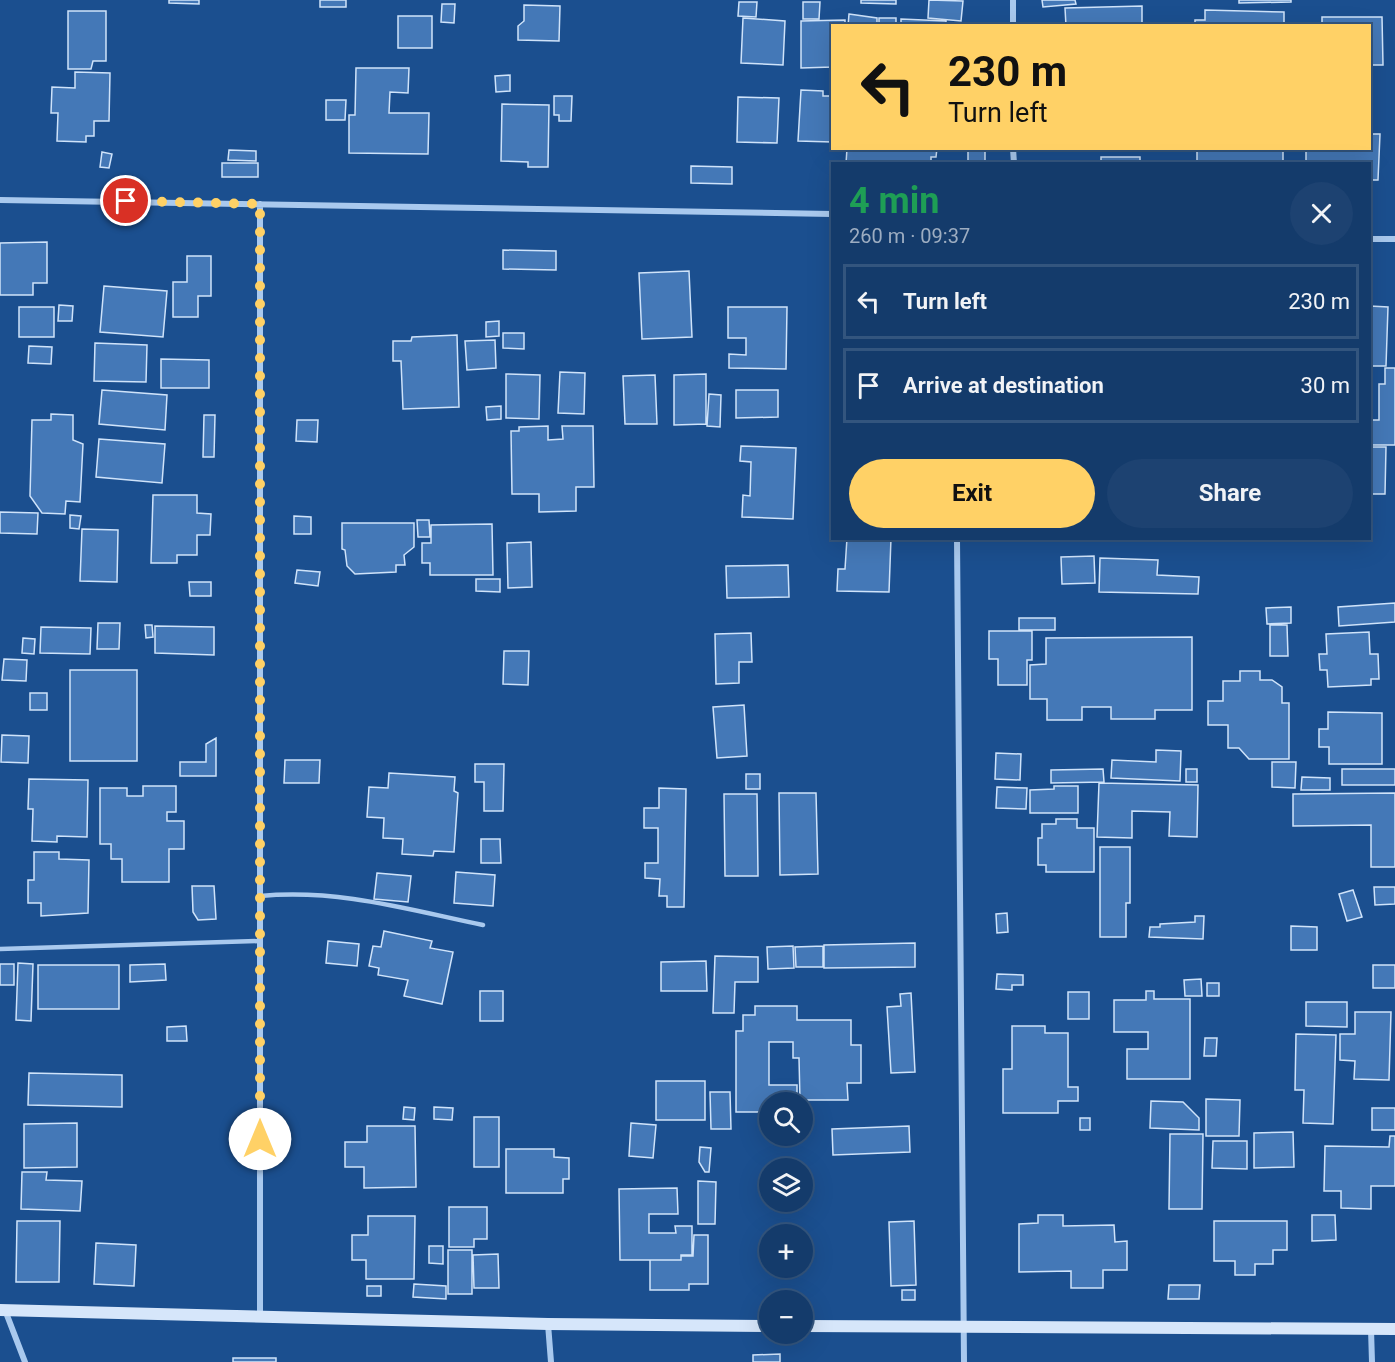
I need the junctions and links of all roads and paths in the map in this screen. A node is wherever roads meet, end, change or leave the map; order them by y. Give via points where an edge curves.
1 (1013, 0) edge
2 (1013, 24) edge
3 (0, 200) edge
4 (260, 204) junction
5 (831, 214) edge
6 (1371, 239) edge
7 (1395, 239) edge
8 (957, 540) edge
9 (260, 897) junction
10 (483, 925) dead end
11 (260, 941) junction
12 (0, 949) edge
13 (2, 1310) edge
14 (260, 1316) junction
15 (548, 1324) junction
16 (759, 1326) edge
17 (813, 1326) edge
18 (963, 1327) junction
19 (1371, 1328) junction
20 (1395, 1329) edge
21 (25, 1362) edge
22 (551, 1362) edge
23 (964, 1362) edge
24 (1372, 1362) edge

1 - 2 street
3 - 4 street
4 - 5 street
4 - 9 street
6 - 7 street
8 - 18 street
9 - 10 lane via 296,893 342,896
9 - 11 street
11 - 12 lane
11 - 14 street
13 - 14 street
13 - 21 street
14 - 15 street
15 - 16 street
15 - 22 street
17 - 18 street
18 - 19 street
18 - 23 street
19 - 20 street
19 - 24 street

